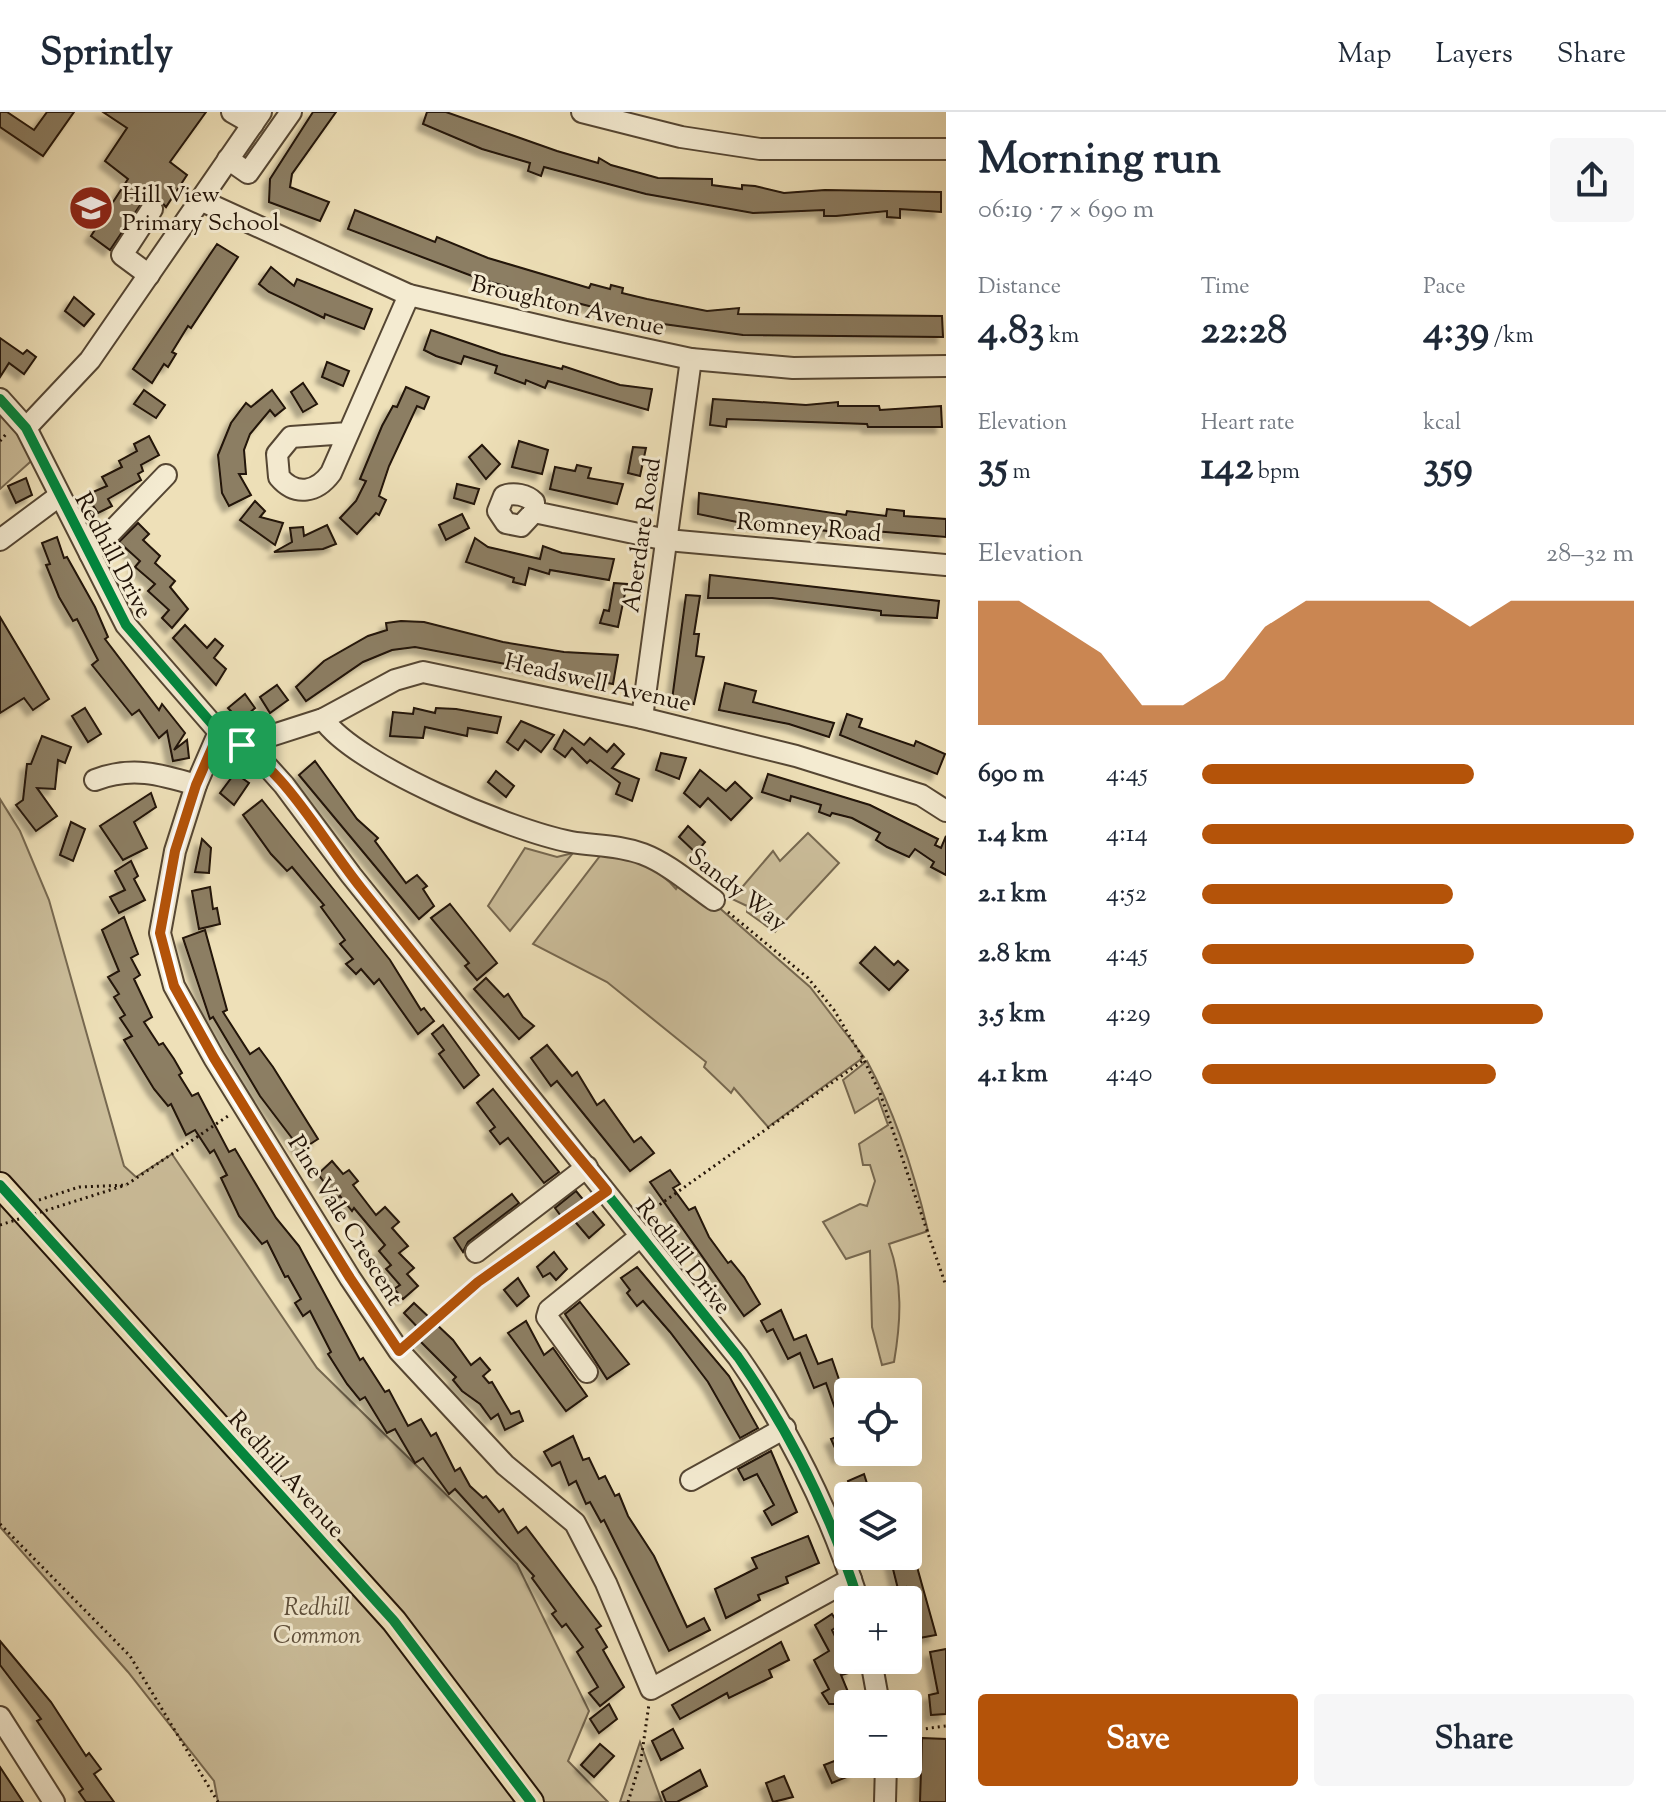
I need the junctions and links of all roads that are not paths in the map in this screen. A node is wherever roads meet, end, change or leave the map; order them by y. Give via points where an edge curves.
1 (232, 112) edge
2 (291, 112) edge
3 (582, 112) edge
4 (257, 118) edge
5 (946, 149) edge
6 (228, 159) junction
7 (200, 200) junction
8 (152, 209) dead end
9 (149, 275) junction
10 (409, 295) junction
11 (691, 359) junction
12 (946, 366) edge
13 (0, 399) edge
14 (18, 428) junction
15 (348, 433) dead end
16 (166, 475) dead end
17 (59, 496) junction
18 (534, 512) dead end
19 (0, 540) edge
20 (667, 540) junction
21 (90, 554) junction
22 (946, 565) edge
23 (642, 718) junction
24 (323, 719) junction
25 (219, 732) junction
26 (242, 745) junction
27 (95, 780) dead end
28 (196, 785) junction
29 (946, 811) edge
30 (714, 900) road end
31 (587, 1167) junction
32 (0, 1185) edge
33 (637, 1229) junction
34 (476, 1252) dead end
35 (587, 1372) dead end
36 (785, 1428) junction
37 (691, 1480) dead end
38 (851, 1579) junction
39 (853, 1586) edge
40 (0, 1717) edge
41 (886, 1778) edge
42 (51, 1801) edge
43 (531, 1802) edge
44 (885, 1802) edge

1 - 4 street
2 - 6 street via 244,178
3 - 5 street via 681,137 760,149
4 - 6 street
6 - 7 street
7 - 9 street
7 - 10 street, Broughton Avenue
8 - 9 street via 122,255
9 - 14 street via 90,360
10 - 11 street, Broughton Avenue
10 - 15 street
11 - 12 street, Broughton Avenue via 793,368
11 - 20 street, Aberdare Road
13 - 14 street, Redhill Drive
14 - 17 street, Redhill Drive
16 - 21 street
17 - 19 street
17 - 21 street, Redhill Drive
18 - 20 street, Romney Road
20 - 22 street, Romney Road
20 - 23 street, Aberdare Road
21 - 25 street, Redhill Drive via 126,625
23 - 24 street, Headswell Avenue via 423,672 395,680
23 - 29 street, Headswell Avenue via 863,776 921,795
24 - 26 street, Headswell Avenue
24 - 30 street, Sandy Way via 368,757 489,817 572,842 639,852
25 - 26 street, Redhill Drive
25 - 28 street, Pine Vale Crescent
26 - 31 street, Redhill Drive via 284,785
27 - 28 street via 115,772 150,771
28 - 38 street, Pine Vale Crescent via 175,851 160,933 174,986 399,1351 505,1465 575,1523 651,1689
31 - 33 street, Redhill Drive
31 - 34 street
32 - 43 main road, Redhill Avenue via 394,1621
33 - 35 street via 549,1310 547,1317
33 - 36 street, Redhill Drive via 738,1357
36 - 37 street
36 - 38 street, Redhill Drive via 824,1506
38 - 39 street, Redhill Drive
40 - 42 street
41 - 44 street

